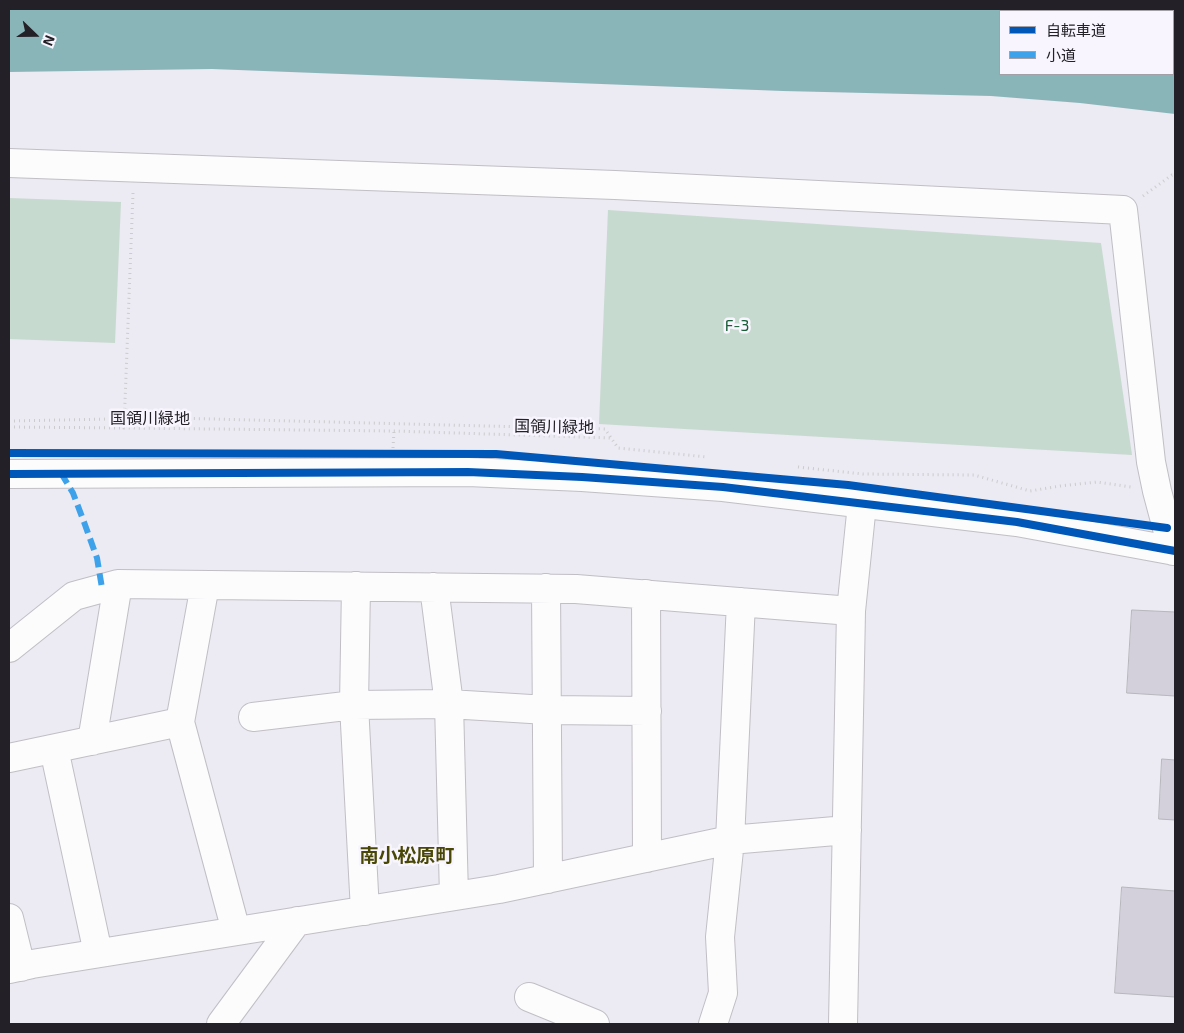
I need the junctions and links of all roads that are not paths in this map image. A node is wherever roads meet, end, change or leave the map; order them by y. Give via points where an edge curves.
1 (9, 163) edge
2 (9, 474) edge
3 (862, 504) junction
4 (1174, 551) edge
5 (118, 584) junction
6 (205, 585) junction
7 (356, 586) junction
8 (434, 587) junction
9 (546, 588) junction
10 (646, 594) junction
11 (741, 602) junction
12 (851, 611) junction
13 (9, 648) edge
14 (449, 704) junction
15 (354, 705) junction
16 (547, 710) junction
17 (647, 711) junction
18 (253, 717) dead end
19 (180, 722) junction
20 (92, 740) junction
21 (54, 749) junction
22 (9, 758) edge
23 (848, 830) junction
24 (730, 840) junction
25 (648, 858) junction
26 (548, 879) junction
27 (454, 896) junction
28 (365, 911) junction
29 (9, 918) edge
30 (297, 922) junction
31 (236, 931) junction
32 (98, 953) junction
33 (15, 968) edge
34 (529, 997) dead end
35 (221, 1024) edge
36 (595, 1024) edge
37 (712, 1024) edge
38 (844, 1024) edge

1 - 4 street via 615,185 1123,210 1151,462
2 - 3 street via 468,472 723,487
3 - 4 street via 1018,522
3 - 12 street
5 - 6 street
5 - 13 street via 74,596
5 - 20 street
6 - 7 street
6 - 19 street
7 - 8 street
7 - 15 street
8 - 9 street
8 - 14 street
9 - 10 street
9 - 16 street
10 - 11 street
10 - 17 street
11 - 12 street
11 - 24 street
12 - 23 street
14 - 15 street
14 - 16 street
14 - 27 street
15 - 18 street
15 - 28 street
16 - 17 street
16 - 26 street
17 - 25 street
19 - 20 street
19 - 31 street
20 - 21 street
21 - 22 street
21 - 32 street
23 - 24 street
23 - 38 street
24 - 25 street
24 - 37 street via 720,937 723,993
25 - 26 street
26 - 27 street
27 - 28 street
28 - 30 street
29 - 33 street
30 - 31 street
30 - 35 street
31 - 32 street
32 - 33 street
34 - 36 street

